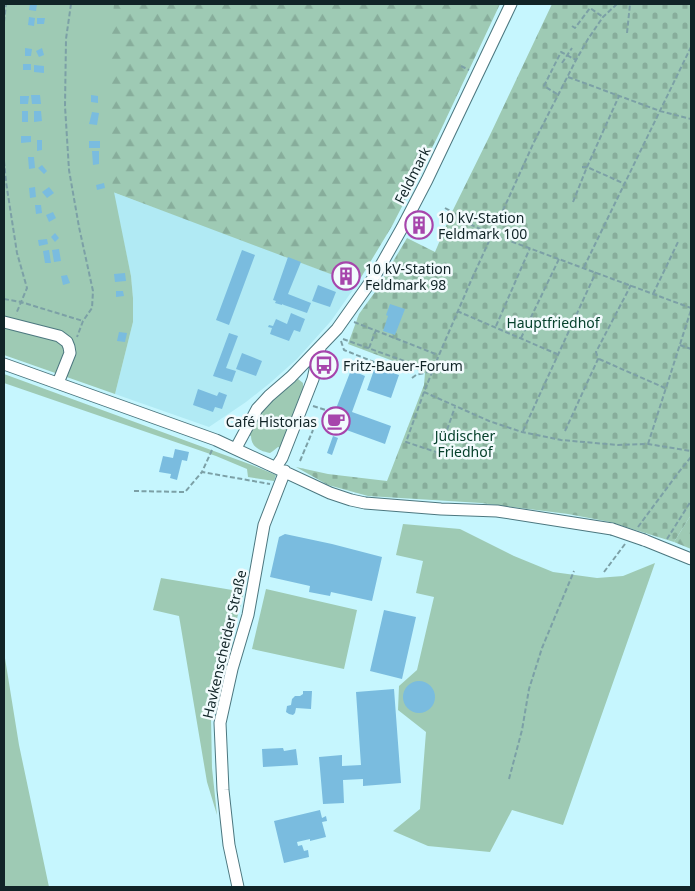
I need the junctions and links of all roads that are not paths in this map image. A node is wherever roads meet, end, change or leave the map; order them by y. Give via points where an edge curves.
1 (511, 4) edge
2 (8, 323) edge
3 (320, 348) junction
4 (4, 364) edge
5 (58, 383) junction
6 (236, 448) junction
7 (281, 469) junction
8 (691, 559) edge
9 (238, 887) edge

1 - 3 street, Feldmark via 402,228 376,274
2 - 5 street via 59,336 67,342 70,353
3 - 6 street, Feldmark via 257,409
3 - 7 street, Feldmark via 313,380 282,458
4 - 5 street
5 - 6 street
6 - 7 street
7 - 8 street, bridge via 351,500 441,510 497,511 612,529
7 - 9 street, Havkenscheider Straße via 280,486 264,525 248,615 220,722 223,790

